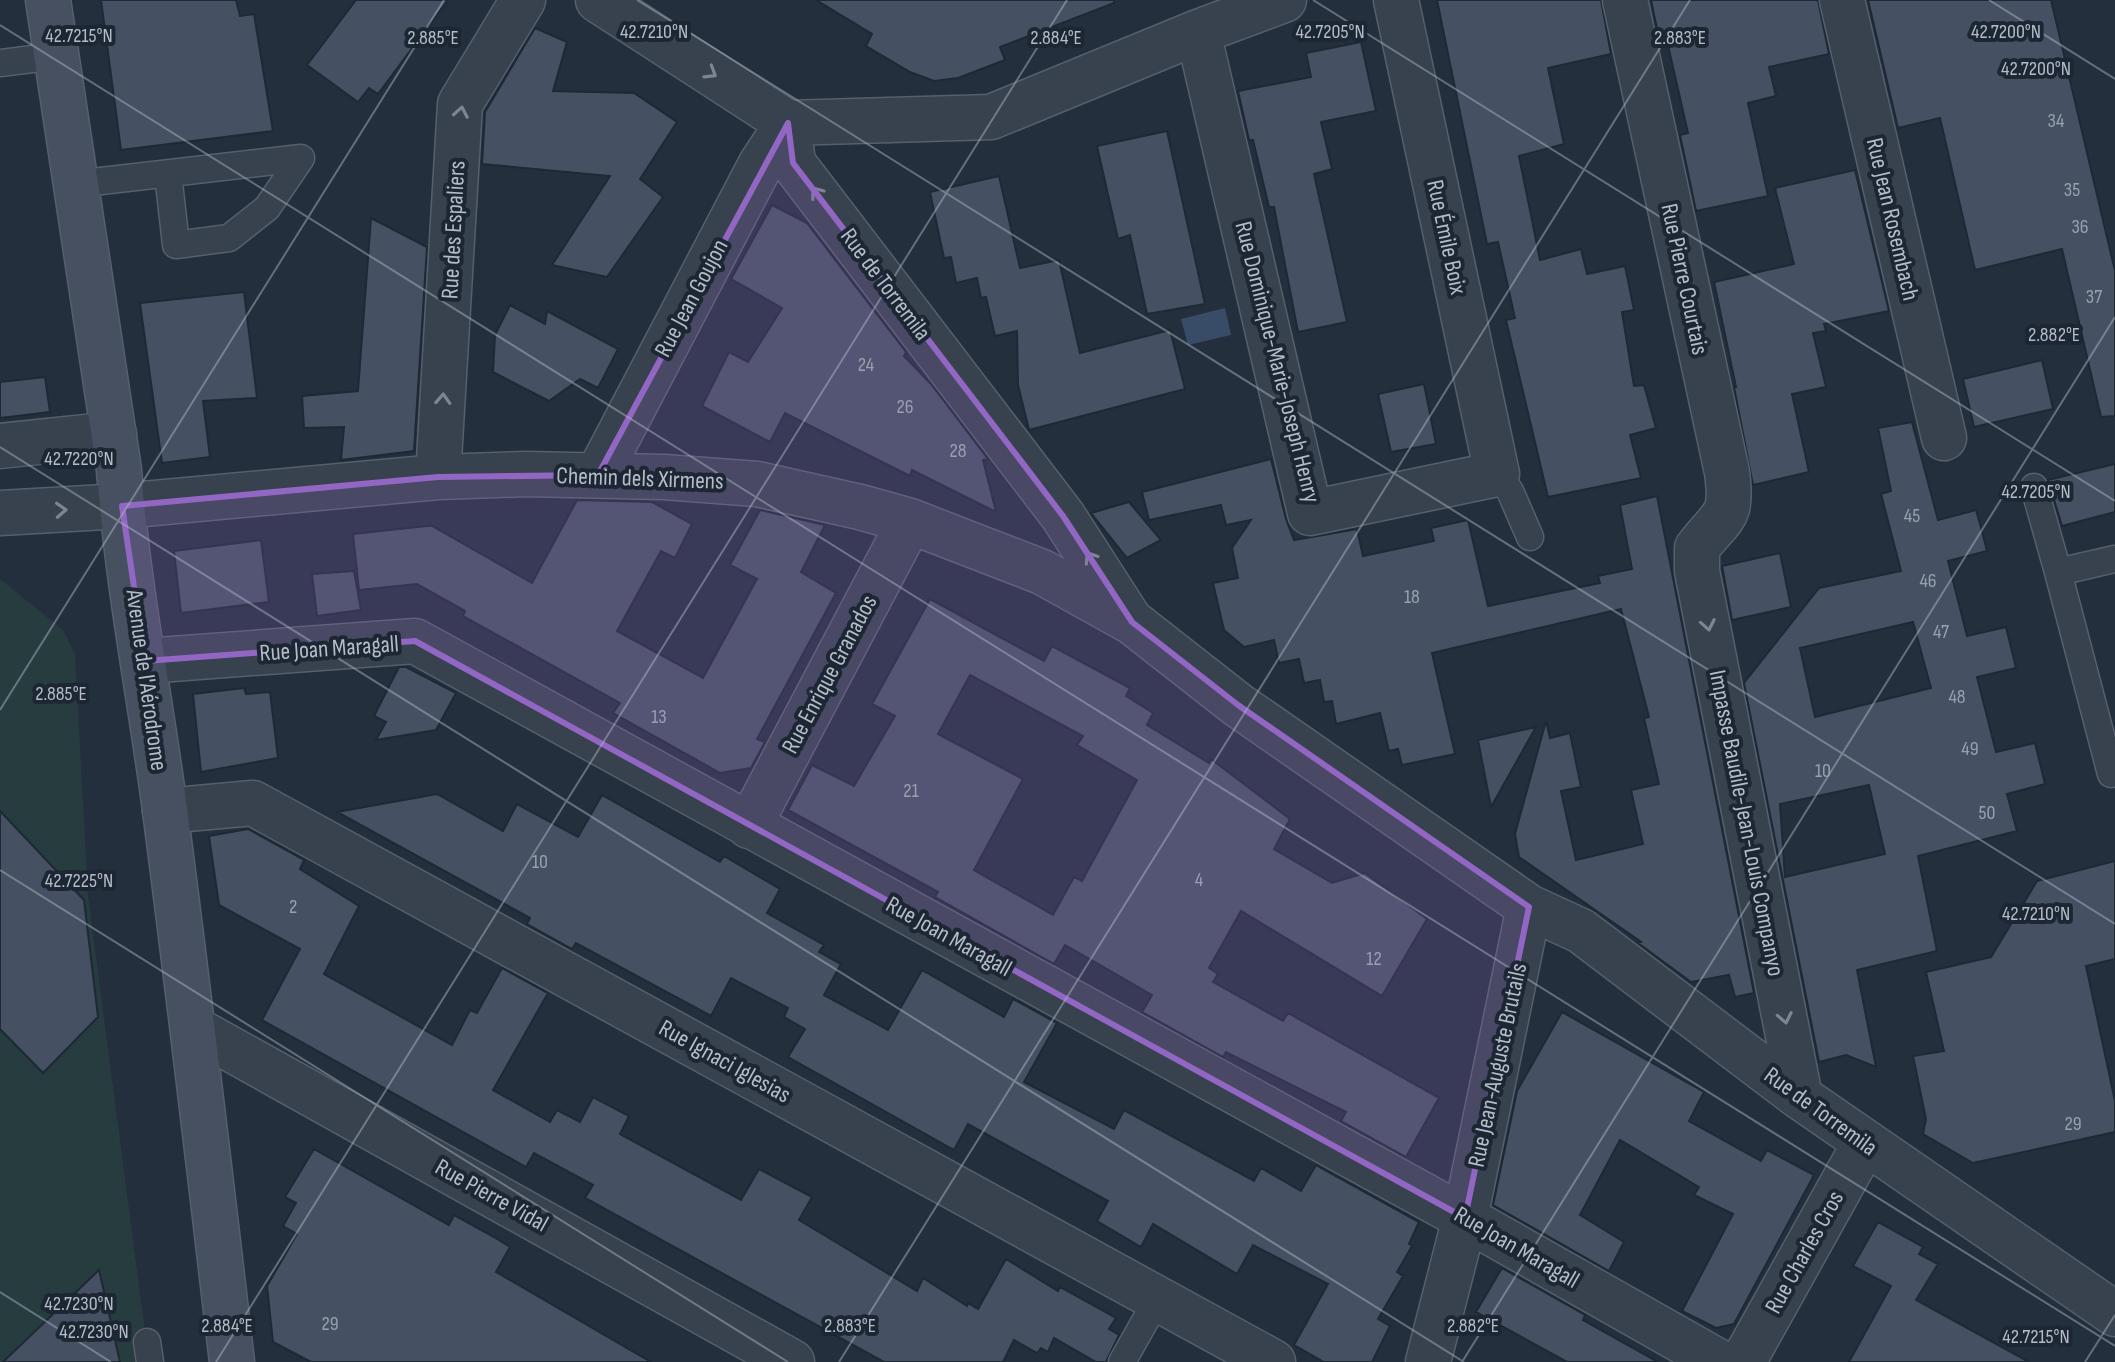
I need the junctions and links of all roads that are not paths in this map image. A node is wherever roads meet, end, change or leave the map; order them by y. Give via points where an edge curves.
1 (48, 0) edge
2 (523, 0) edge
3 (598, 0) edge
4 (1284, 0) edge
5 (1396, 0) edge
6 (1625, 0) edge
7 (1842, 0) edge
8 (1198, 32) junction
9 (56, 56) junction
10 (0, 63) edge
11 (788, 123) junction
12 (168, 174) junction
13 (75, 184) junction
14 (114, 434) junction
15 (1944, 438) dead end
16 (0, 446) edge
17 (1497, 474) junction
18 (598, 475) junction
19 (438, 477) junction
20 (2034, 487) dead end
21 (122, 506) junction
22 (0, 513) edge
23 (910, 521) junction
24 (1530, 537) dead end
25 (1697, 548) joint
26 (2115, 559) edge
27 (2058, 572) junction
28 (1132, 622) junction
29 (145, 661) junction
30 (2111, 774) dead end
31 (165, 811) junction
32 (749, 826) junction
33 (1529, 907) junction
34 (193, 1028) junction
35 (1800, 1097) junction
36 (1865, 1143) junction
37 (1465, 1218) junction
38 (1158, 1298) junction
39 (2111, 1302) edge
40 (232, 1362) edge
41 (792, 1362) edge
42 (1122, 1362) edge
43 (1273, 1362) edge
44 (1428, 1362) edge
45 (1719, 1362) edge
46 (1743, 1362) edge

1 - 9 main road, Avenue de l'Aérodrome
19 -> 2 street, Rue des Espaliers via 460,104
3 -> 11 street
4 - 8 street
5 - 17 street, Rue Émile Boix
6 - 25 street, Rue Pierre Courtais via 1727,472 1731,503
7 - 15 street, Rue Jean Rosembach
8 - 11 street via 991,117
8 - 17 street, Rue Dominique-Marie-Joseph Henry via 1310,513
9 - 10 lane
9 - 13 main road, Avenue de l'Aérodrome
11 - 18 street, Rue Jean Goujon via 761,164
28 -> 11 street, Rue de Torremila via 1063,516 793,163
12 - 12 lane via 212,168 301,158 267,208 229,238 176,245
12 - 13 lane
13 - 14 main road, Avenue de l'Aérodrome
14 - 16 street
14 - 21 main road, Avenue de l'Aérodrome
17 - 24 lane
18 - 19 street, Chemin dels Xirmens
18 - 23 street, Chemin dels Xirmens via 757,484
19 - 21 street, Chemin dels Xirmens
20 - 27 lane
22 -> 21 street, Chemin dels Xirmens
21 - 29 main road, Avenue de l'Aérodrome
23 - 28 street, Chemin dels Xirmens via 1042,572
23 - 32 street, Rue Enrique Granados
25 -> 35 street, Impasse Baudile-Jean-Louis Companyo via 1697,571
26 - 27 lane
27 - 30 lane
28 - 33 street, Rue de Torremila via 1238,705
29 - 31 main road, Avenue de l'Aérodrome
29 - 32 street, Rue Joan Maragall via 415,641
31 - 34 main road, Avenue de l'Aérodrome
31 - 38 street, Rue Ignaci Iglesias via 253,803
32 - 37 street, Rue Joan Maragall
33 - 35 street, Rue de Torremila via 1581,931
33 - 37 street, Rue Jean-Auguste Brutails
34 - 40 main road, Avenue de l'Aérodrome
34 - 41 street, Rue Pierre Vidal
35 - 36 street, Rue de Torremila
36 - 39 street, Rue de Torremila
36 - 46 street, Rue Charles Cros
37 - 44 street, Rue Jean-Auguste Brutails
37 - 45 street, Rue Joan Maragall
38 - 42 lane
38 - 43 street, Rue Ignaci Iglesias

